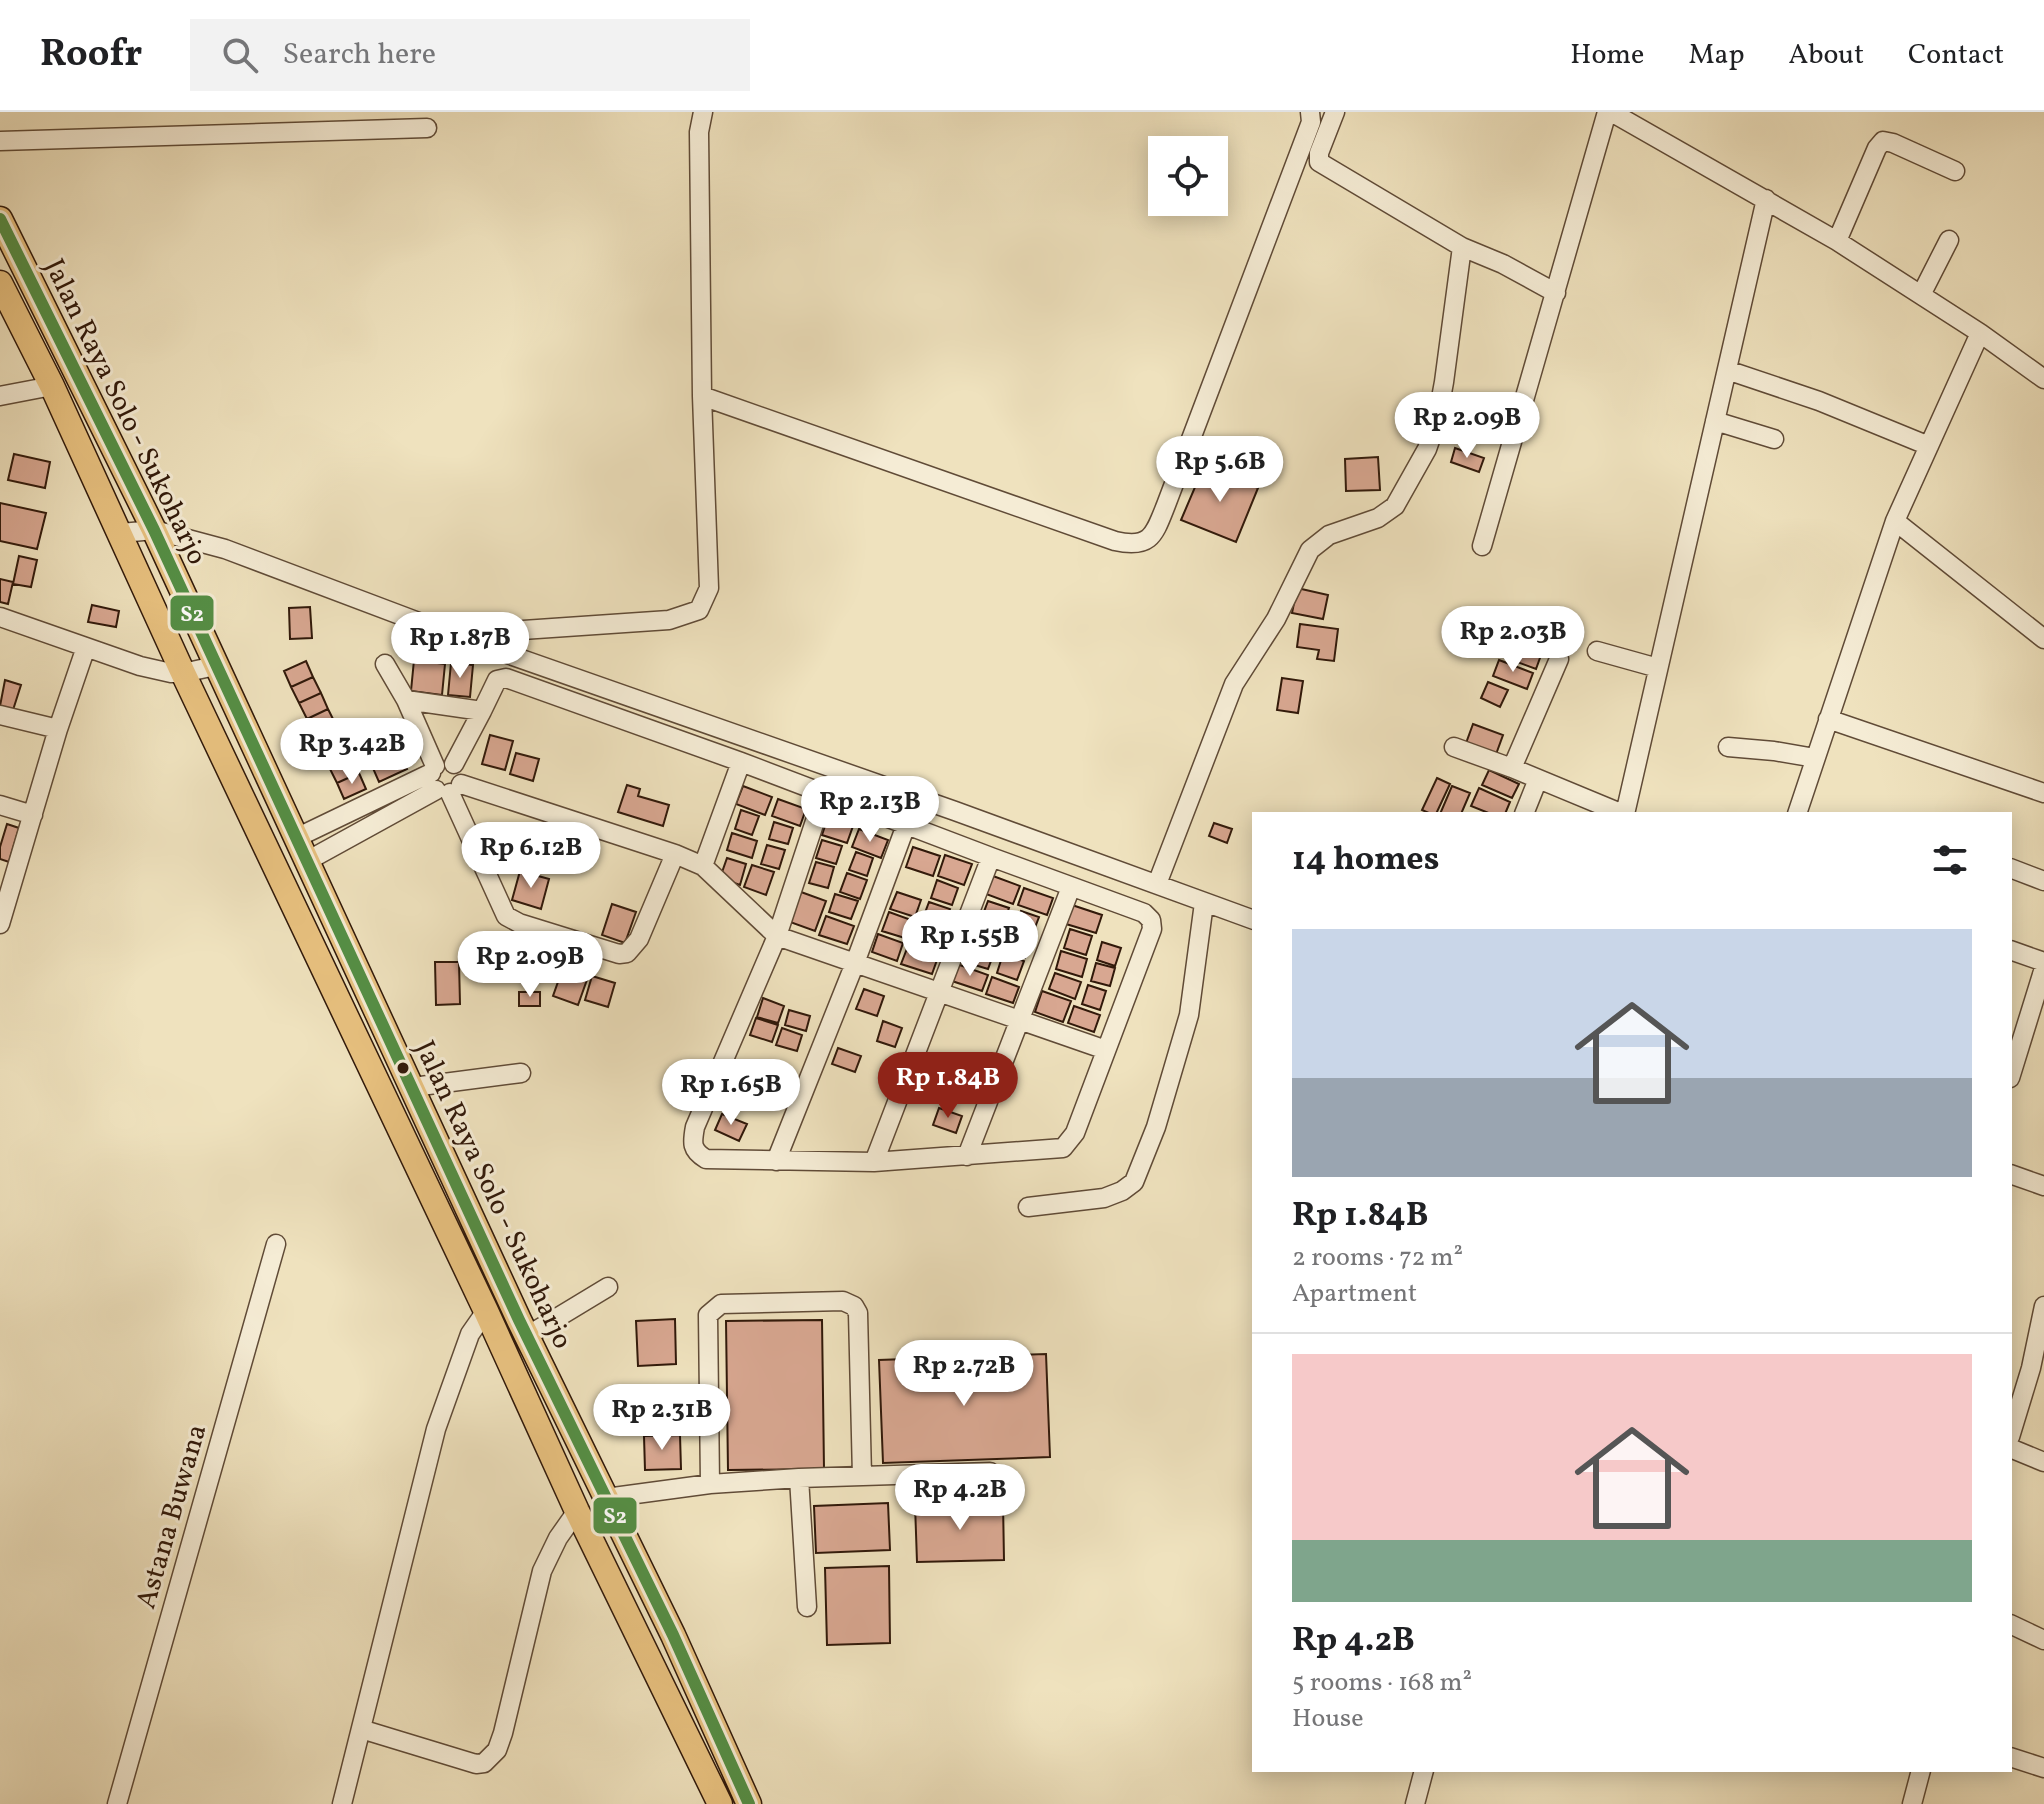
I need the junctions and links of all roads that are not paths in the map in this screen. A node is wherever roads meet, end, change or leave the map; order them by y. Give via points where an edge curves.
1 (703, 112) edge
2 (1310, 112) edge
3 (1335, 112) edge
4 (1620, 114) edge
5 (427, 128) dead end
6 (0, 141) edge
7 (1955, 171) dead end
8 (1766, 199) junction
9 (0, 219) edge
10 (1949, 240) dead end
11 (1837, 241) junction
12 (1462, 247) junction
13 (0, 283) edge
14 (1556, 293) junction
15 (1921, 295) junction
16 (1980, 333) junction
17 (1727, 370) junction
18 (2042, 373) edge
19 (52, 386) junction
20 (0, 396) edge
21 (702, 396) junction
22 (1715, 421) junction
23 (1774, 439) dead end
24 (1929, 446) junction
25 (1895, 521) junction
26 (154, 530) junction
27 (121, 533) junction
28 (1482, 546) dead end
29 (0, 617) edge
30 (2043, 633) edge
31 (453, 635) junction
32 (86, 647) junction
33 (1597, 651) dead end
34 (1559, 659) dead end
35 (385, 664) dead end
36 (215, 666) junction
37 (1658, 668) junction
38 (183, 673) junction
39 (406, 700) junction
40 (482, 711) junction
41 (0, 715) edge
42 (1832, 720) junction
43 (58, 729) junction
44 (1454, 747) dead end
45 (1728, 747) dead end
46 (1815, 758) junction
47 (741, 762) junction
48 (1512, 768) junction
49 (1538, 779) junction
50 (442, 781) junction
51 (2044, 793) edge
52 (824, 794) junction
53 (0, 805) edge
54 (1525, 812) edge
55 (1619, 812) edge
56 (1624, 812) edge
57 (1798, 812) edge
58 (33, 815) junction
59 (906, 825) junction
60 (296, 838) junction
61 (675, 854) junction
62 (991, 857) junction
63 (307, 861) junction
64 (703, 866) junction
65 (2012, 869) edge
66 (2044, 881) edge
67 (1157, 884) junction
68 (1071, 887) junction
69 (4, 896) edge
70 (1204, 903) junction
71 (1252, 919) edge
72 (0, 924) edge
73 (777, 936) junction
74 (2012, 951) edge
75 (855, 963) junction
76 (2044, 965) edge
77 (938, 991) junction
78 (1022, 1020) junction
79 (1106, 1050) junction
80 (2012, 1071) edge
81 (521, 1073) dead end
82 (413, 1087) junction
83 (967, 1156) junction
84 (776, 1161) junction
85 (874, 1162) junction
86 (2012, 1175) edge
87 (2044, 1186) edge
88 (1028, 1207) dead end
89 (276, 1244) dead end
90 (608, 1287) dead end
91 (2044, 1306) edge
92 (493, 1325) junction
93 (523, 1328) junction
94 (2038, 1370) edge
95 (2012, 1432) edge
96 (2012, 1449) edge
97 (2044, 1462) edge
98 (990, 1472) dead end
99 (862, 1476) junction
100 (799, 1478) junction
101 (710, 1484) junction
102 (606, 1498) junction
103 (577, 1511) junction
104 (807, 1607) dead end
105 (2012, 1625) edge
106 (2044, 1640) edge
107 (361, 1729) junction
108 (2012, 1758) edge
109 (2044, 1768) edge
110 (1423, 1772) edge
111 (1920, 1772) edge
112 (117, 1804) edge
113 (342, 1804) edge
114 (720, 1804) edge
115 (749, 1804) edge
116 (1415, 1804) edge
117 (1912, 1804) edge

1 - 21 street
2 - 21 street via 1311,122 1166,505 1147,540 1134,546 1115,541
3 - 12 street via 1319,162
4 - 8 street
4 - 14 street
5 - 6 street
7 - 11 street via 1883,141
8 - 11 street
8 - 17 street
9 - 26 main road, Jalan Raya Solo - Sukoharjo
10 - 15 street
11 - 15 street
12 - 14 street
12 - 67 street via 1444,382 1427,449 1395,506 1378,518 1329,535 1310,550 1276,619 1234,684
13 - 19 main road, Jalan Raya Solo - Sukoharjo
14 - 28 street
15 - 16 street
16 - 18 street
16 - 24 street
17 - 22 street
17 - 24 street
19 - 20 street
19 - 27 main road, Jalan Raya Solo - Sukoharjo
21 - 31 street via 709,588 699,610 669,620
22 - 23 street
22 - 37 street
24 - 25 street
25 - 30 street
25 - 42 street
26 - 27 street
26 - 31 street via 225,549
26 - 36 main road, Jalan Raya Solo - Sukoharjo
27 - 38 main road, Jalan Raya Solo - Sukoharjo
29 - 32 street
31 - 67 street
32 - 38 street via 140,666
32 - 43 street
33 - 37 street
34 - 48 street
35 - 39 street
36 - 38 street
36 - 60 main road, Jalan Raya Solo - Sukoharjo
37 - 56 street
38 - 92 main road, Jalan Raya Solo - Sukoharjo
39 - 40 street
39 - 50 street
40 - 47 street via 497,680 506,678
40 - 50 street via 454,764 444,762
41 - 43 street
42 - 46 street
42 - 51 street
43 - 58 street
44 - 48 street
45 - 46 street
46 - 57 street
47 - 52 street
47 - 64 street
48 - 49 street
49 - 54 street
49 - 55 street
50 - 60 street
50 - 61 street
50 - 61 street via 506,916 519,923 627,953 639,939
50 - 63 street
52 - 59 street
52 - 73 street
53 - 58 street
58 - 69 street
59 - 62 street
59 - 75 street
60 - 63 main road, Jalan Raya Solo - Sukoharjo
61 - 64 street
62 - 68 street
62 - 77 street
63 - 82 main road, Jalan Raya Solo - Sukoharjo
64 - 73 street
65 - 66 street
67 - 70 street
68 - 78 street
68 - 79 street via 1144,913 1152,922
69 - 72 street
70 - 71 street
70 - 88 street via 1189,1015 1134,1182 1104,1198
73 - 75 street
73 - 84 street via 692,1144 706,1159
74 - 76 street
75 - 77 street
75 - 84 street
76 - 80 street
77 - 78 street
77 - 85 street
78 - 79 street
78 - 83 street
79 - 83 street via 1068,1144
81 - 82 street
82 - 93 main road, Jalan Raya Solo - Sukoharjo
83 - 85 street
84 - 85 street
86 - 87 street
89 - 112 street, Astana Buwana
90 - 93 street
91 - 94 street
92 - 103 main road, Jalan Raya Solo - Sukoharjo
92 - 107 street via 470,1334 436,1429
93 - 102 main road, Jalan Raya Solo - Sukoharjo
94 - 95 street
96 - 97 street
98 - 99 street
99 - 100 street
99 - 101 street via 854,1306 843,1301 721,1304 708,1315
100 - 101 street
100 - 104 street
101 - 102 street
102 - 103 main road
102 - 115 main road, Jalan Raya Solo - Sukoharjo
103 - 107 street via 542,1571 503,1733 490,1759 476,1764
103 - 114 main road, Jalan Raya Solo - Sukoharjo
105 - 106 street
107 - 113 street
108 - 109 street
110 - 116 street
111 - 117 street

